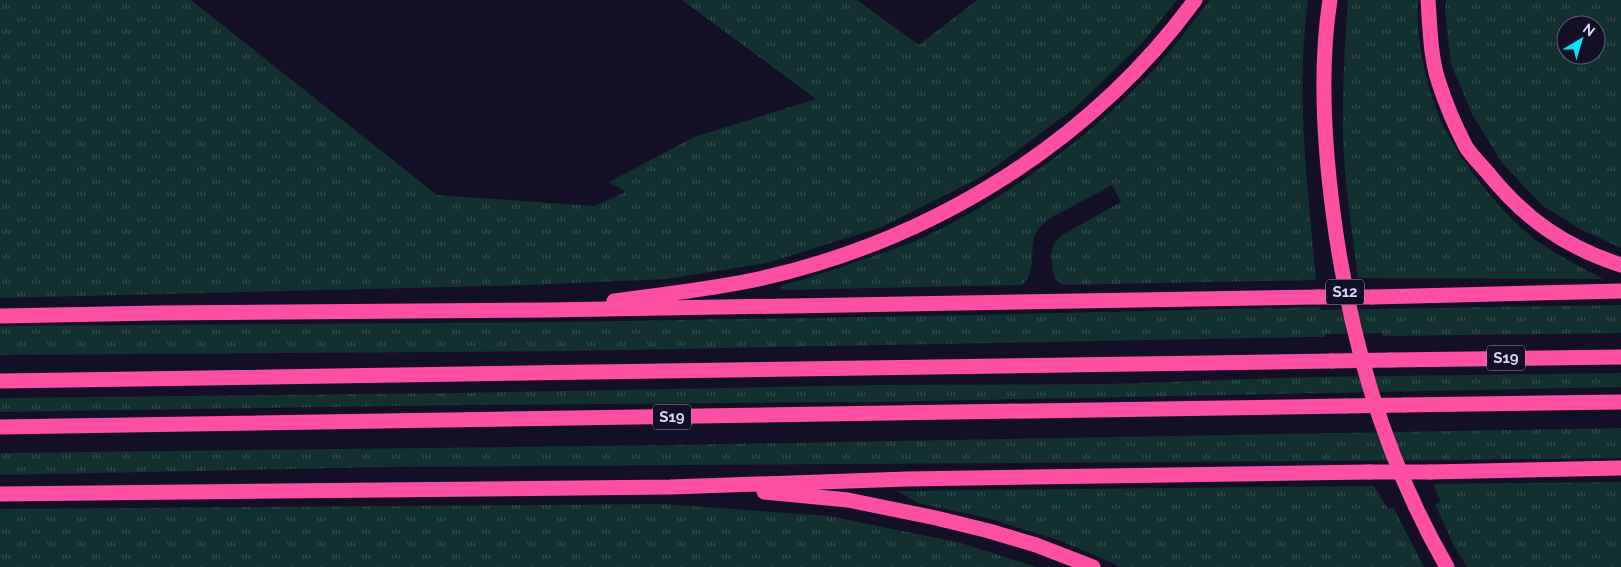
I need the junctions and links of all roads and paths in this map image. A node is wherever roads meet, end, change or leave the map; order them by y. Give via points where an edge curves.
1 (1196, 0) edge
2 (1330, 0) edge
3 (1428, 0) edge
4 (1621, 266) edge
5 (1621, 291) edge
6 (548, 310) junction
7 (0, 316) edge
8 (1621, 356) edge
9 (0, 381) edge
10 (1621, 402) edge
11 (0, 427) edge
12 (1621, 468) edge
13 (670, 487) junction
14 (0, 494) edge
15 (1093, 567) edge
16 (1447, 567) edge

1 - 6 highway via 1138,68 1072,128 997,184 916,227 852,252 762,278
2 - 16 highway, S12 via 1324,88 1326,149 1339,264 1365,375 1409,492
3 - 4 highway via 1438,78 1467,148 1518,206 1550,233 1594,257
5 - 6 highway, bridge
6 - 7 highway
8 - 9 highway, S19, bridge
10 - 11 highway, S19, bridge
12 - 13 highway, bridge via 907,479
13 - 14 highway
13 - 15 highway via 760,491 848,500 989,531

